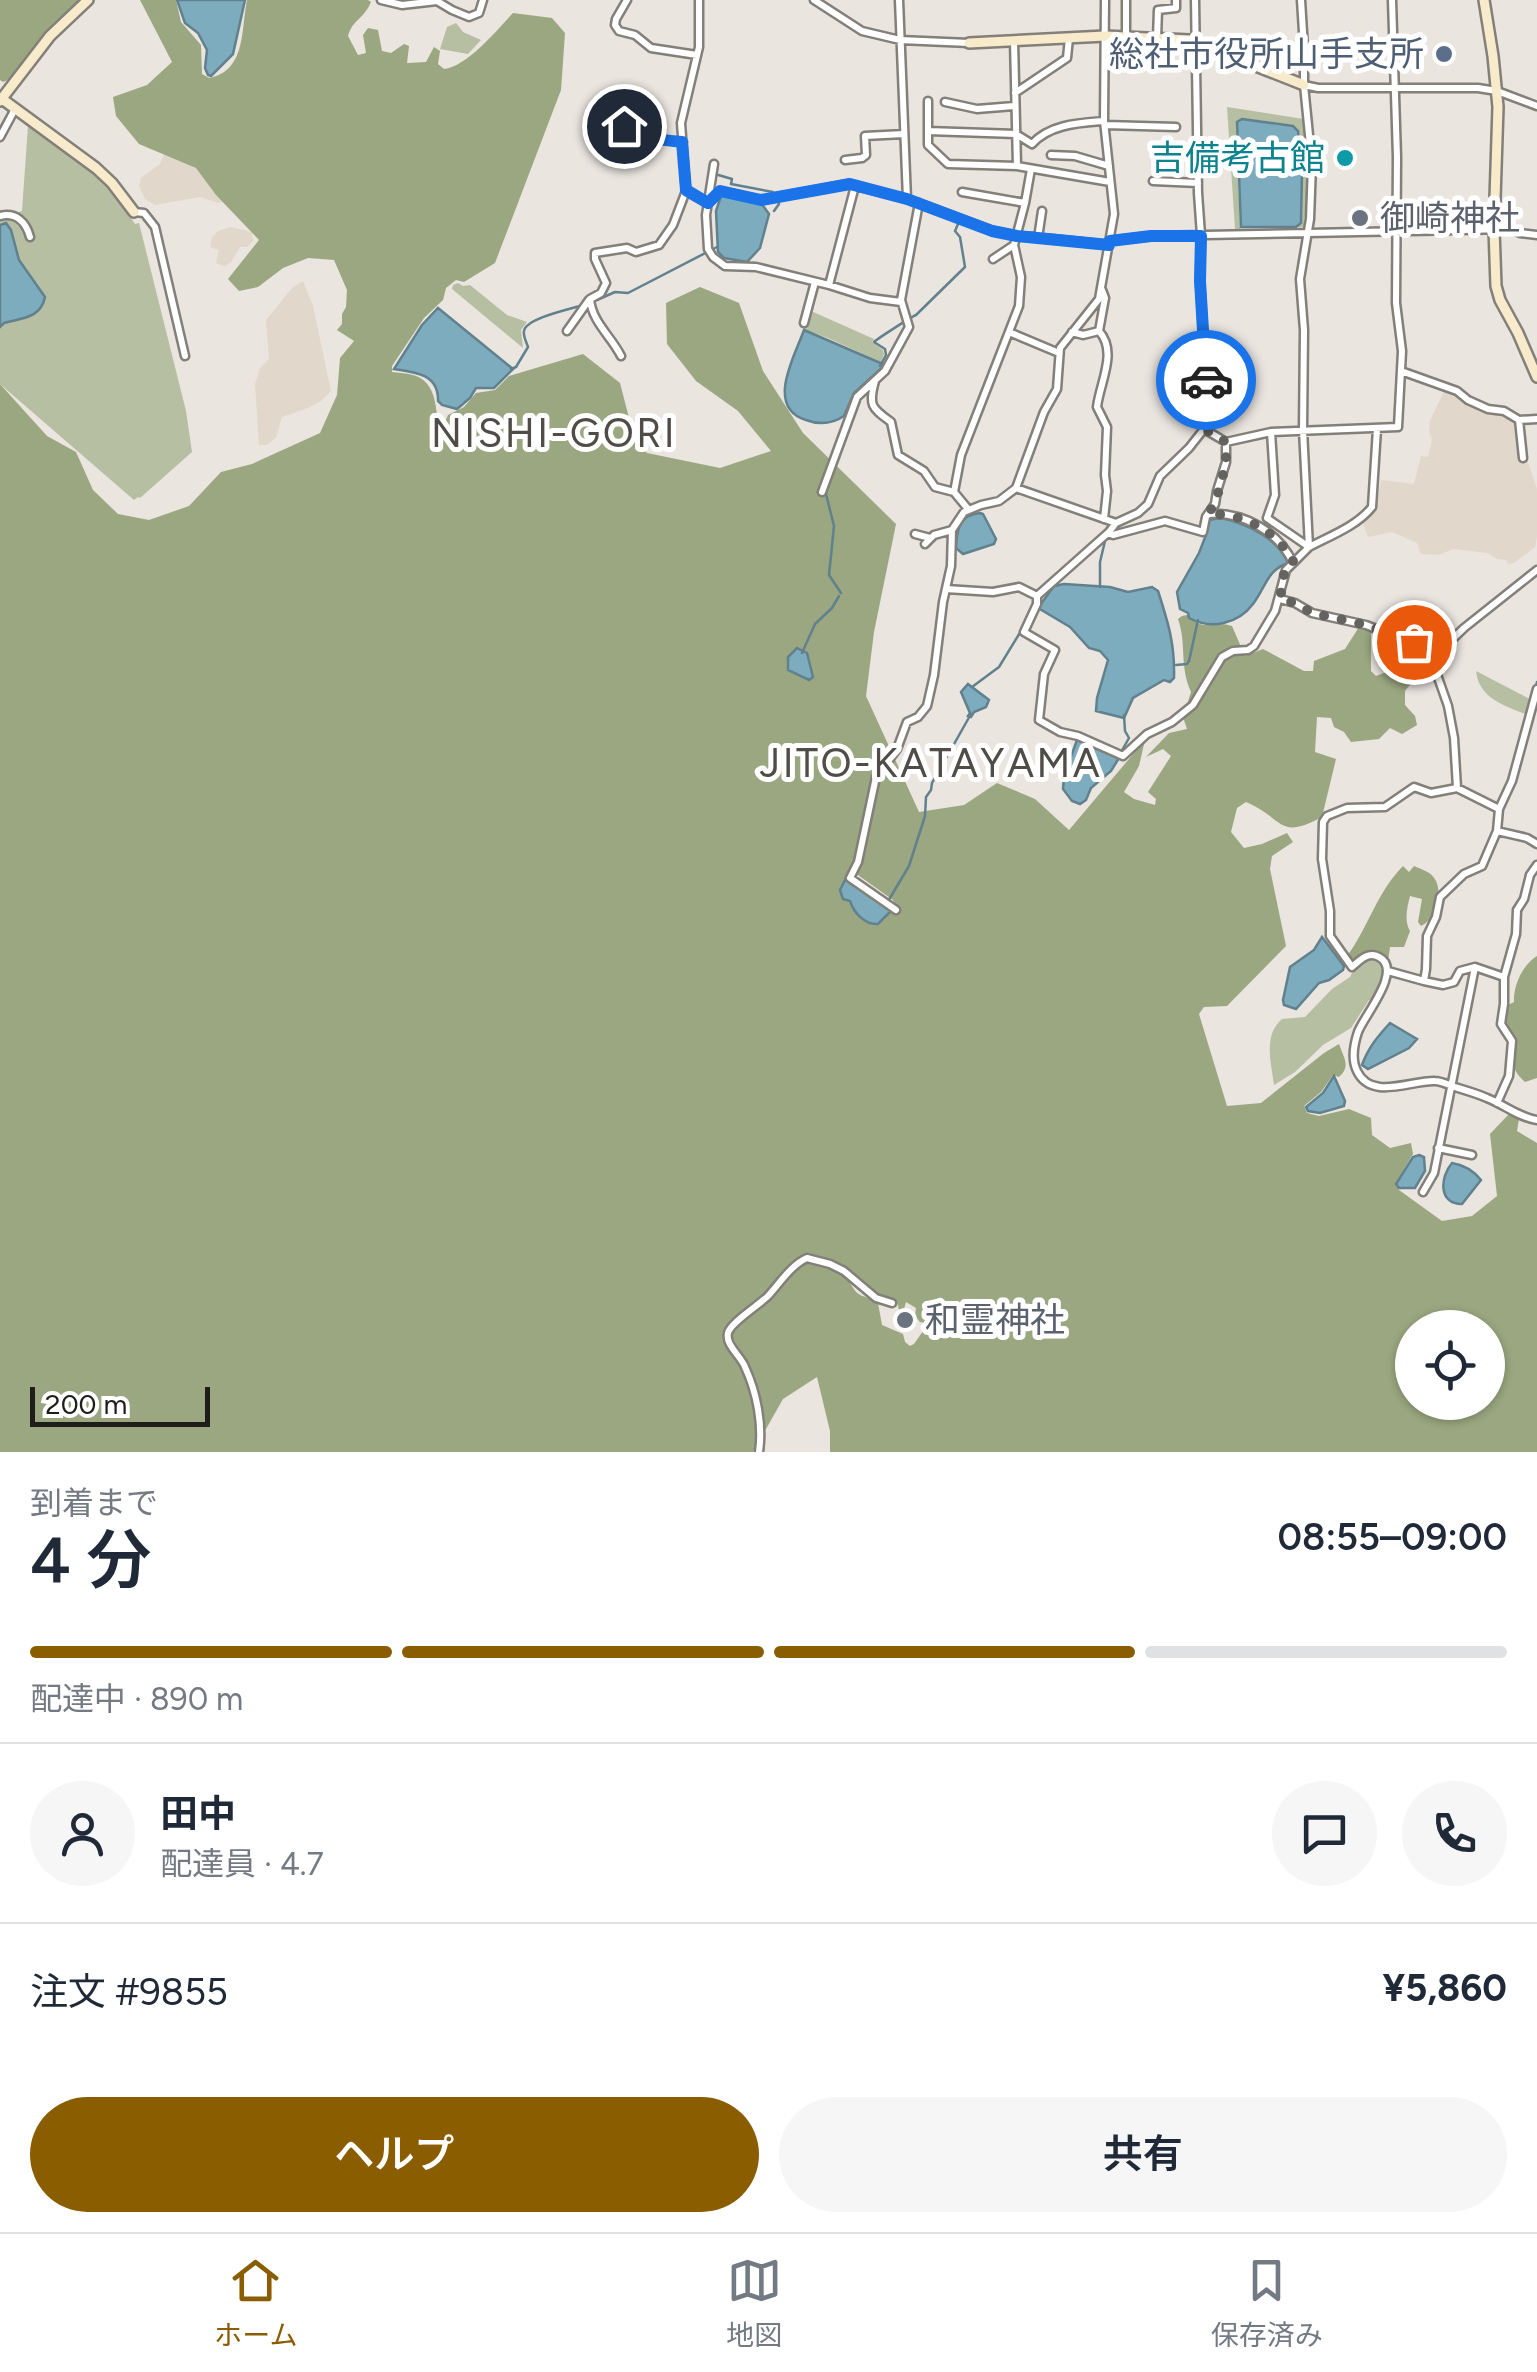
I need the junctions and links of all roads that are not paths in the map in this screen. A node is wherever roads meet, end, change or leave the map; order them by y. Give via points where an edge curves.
1 (88, 0) edge
2 (381, 0) edge
3 (482, 0) edge
4 (627, 0) edge
5 (699, 0) edge
6 (814, 0) edge
7 (899, 0) edge
8 (1106, 0) edge
9 (1126, 0) edge
10 (1176, 0) edge
11 (1195, 0) edge
12 (1300, 0) edge
13 (1392, 0) edge
14 (1484, 0) edge
15 (1105, 36) junction
16 (1126, 37) junction
17 (1069, 38) junction
18 (1156, 38) junction
19 (900, 40) junction
20 (1014, 41) junction
21 (1196, 42) junction
22 (969, 43) joint
23 (697, 55) junction
24 (1304, 86) junction
25 (1395, 87) junction
26 (1497, 91) junction
27 (1014, 93) junction
28 (1, 100) edge
29 (928, 101) dead end
30 (945, 102) dead end
31 (1014, 106) junction
32 (1537, 106) edge
33 (15, 109) junction
34 (1104, 123) junction
35 (624, 126) dead end
36 (1176, 127) dead end
37 (928, 131) junction
38 (636, 134) junction
39 (904, 134) junction
40 (1016, 134) junction
41 (0, 137) edge
42 (682, 142) junction
43 (642, 152) dead end
44 (1050, 154) dead end
45 (845, 160) dead end
46 (714, 164) dead end
47 (1017, 166) junction
48 (1109, 166) junction
49 (1030, 168) junction
50 (1154, 181) dead end
51 (1110, 182) junction
52 (1198, 183) junction
53 (855, 186) junction
54 (686, 190) junction
55 (962, 192) dead end
56 (907, 199) junction
57 (708, 203) junction
58 (919, 203) junction
59 (1024, 203) junction
60 (1042, 211) dead end
61 (134, 212) joint
62 (0, 216) edge
63 (1494, 230) junction
64 (1397, 232) junction
65 (1308, 233) junction
66 (1537, 235) edge
67 (1017, 236) junction
68 (1201, 236) junction
69 (30, 237) dead end
70 (1038, 238) junction
71 (1109, 243) junction
72 (1014, 246) junction
73 (992, 259) dead end
74 (815, 282) junction
75 (830, 286) junction
76 (1102, 289) junction
77 (590, 299) junction
78 (901, 302) junction
79 (804, 323) dead end
80 (567, 330) dead end
81 (1099, 331) junction
82 (1009, 332) junction
83 (1072, 332) junction
84 (1059, 353) junction
85 (184, 356) dead end
86 (621, 356) dead end
87 (1400, 371) junction
88 (1537, 377) edge
89 (875, 380) junction
90 (1537, 419) edge
91 (1519, 420) junction
92 (1204, 429) junction
93 (1377, 429) junction
94 (1303, 430) junction
95 (1270, 432) junction
96 (1226, 442) junction
97 (1524, 458) dead end
98 (1016, 488) junction
99 (822, 492) dead end
100 (954, 492) junction
101 (969, 510) junction
102 (1208, 514) junction
103 (1104, 519) junction
104 (1116, 523) junction
105 (952, 530) junction
106 (1108, 533) junction
107 (915, 534) dead end
108 (1309, 547) junction
109 (1294, 563) junction
110 (1537, 570) edge
111 (946, 589) junction
112 (1036, 596) junction
113 (1280, 599) junction
114 (1438, 652) junction
115 (1537, 689) edge
116 (1524, 736) junction
117 (1537, 740) edge
118 (1458, 788) junction
119 (1498, 809) junction
120 (1496, 832) junction
121 (1537, 844) edge
122 (1537, 865) edge
123 (896, 910) dead end
124 (1475, 967) junction
125 (1388, 971) junction
126 (1504, 977) junction
127 (1424, 981) junction
128 (1450, 1085) junction
129 (1497, 1103) junction
130 (1537, 1120) edge
131 (1438, 1148) junction
132 (1472, 1156) dead end
133 (1423, 1192) dead end
134 (892, 1303) dead end
135 (759, 1452) edge

1 - 28 street via 50,36
2 - 3 street via 438,1 469,17 480,13
4 - 23 street via 616,19 619,30 652,48
5 - 23 street
6 - 19 street via 862,31
7 - 19 street
8 - 15 street
9 - 16 street
10 - 18 street via 1176,8 1158,10
11 - 21 street
12 - 24 street
13 - 25 street
14 - 26 street
15 - 16 street
15 - 17 street
15 - 34 street
16 - 18 street
17 - 20 street
17 - 27 street via 1067,58
18 - 21 street
19 - 22 street
19 - 39 street
20 - 22 street
20 - 27 street
21 - 24 street
21 - 52 street
23 - 42 street
24 - 25 street
24 - 65 street via 1312,165
25 - 26 street
25 - 64 street
26 - 32 street
26 - 63 street
27 - 31 street
28 - 33 street
29 - 37 street
30 - 31 street via 977,109
31 - 40 street
33 - 41 street
33 - 61 street via 96,168
34 - 36 street
34 - 40 street via 1042,132 1032,144
34 - 48 street
35 - 38 street
37 - 40 street
37 - 47 street via 928,144 948,164
38 - 42 street
38 - 43 street
39 - 45 street via 865,136 866,156
39 - 56 street
40 - 47 street
42 - 54 street
44 - 48 street
46 - 57 street
47 - 49 street
48 - 51 street
49 - 51 street
49 - 59 street
50 - 52 street
51 - 71 street
52 - 68 street
53 - 56 street
53 - 57 street via 761,200 720,191
53 - 75 street
54 - 57 street
54 - 77 street via 659,246 595,253 606,283
55 - 59 street
56 - 58 street
57 - 74 street via 708,250 725,266
58 - 67 street
58 - 78 street
59 - 67 street
60 - 70 street
61 - 85 street via 155,226
62 - 69 street via 22,221
63 - 64 street
63 - 66 street
63 - 88 street via 1500,300
64 - 65 street
64 - 87 street
65 - 68 street
65 - 94 street via 1300,278
67 - 70 street
67 - 72 street
68 - 71 street
68 - 92 street
70 - 71 street
71 - 76 street
72 - 73 street
72 - 82 street via 1021,277
74 - 75 street
74 - 79 street
75 - 78 street
76 - 81 street
76 - 83 street
77 - 80 street
77 - 86 street via 593,315
78 - 89 street via 910,328
81 - 83 street
81 - 103 street via 1108,347 1098,407 1107,426
82 - 84 street
82 - 100 street via 961,454
83 - 84 street
84 - 98 street via 1056,389
87 - 91 street
87 - 93 street via 1398,427
89 - 99 street via 857,397
89 - 100 street via 871,402 891,422 898,455 935,487
90 - 91 street
91 - 97 street
92 - 96 street
92 - 104 street via 1160,476 1142,510
93 - 94 street
93 - 108 street via 1372,507
94 - 95 street
94 - 108 street
95 - 96 street
95 - 108 street via 1275,496 1268,518
96 - 102 street via 1216,504
98 - 101 street via 999,502
98 - 103 street
100 - 101 street
101 - 105 street
102 - 106 street via 1203,532 1165,522
102 - 109 street via 1235,516 1262,529
103 - 104 street
104 - 106 street
105 - 107 street via 928,541
105 - 111 street
106 - 112 street
108 - 109 street
109 - 113 street via 1284,574
110 - 114 street
111 - 112 street via 1019,587
111 - 123 street via 927,706 907,722 876,776 850,878
112 - 113 street via 1024,632 1055,650 1044,674 1038,720 1119,754 1194,705 1222,658 1248,650 1261,637
113 - 114 street
114 - 118 street via 1435,669 1452,725
115 - 116 street
116 - 117 street
116 - 119 street
118 - 119 street
118 - 125 street via 1411,788 1385,807 1354,806 1322,822 1330,936 1352,967 1374,955
119 - 120 street
120 - 121 street
120 - 127 street via 1482,866 1440,897 1428,930
122 - 126 street via 1517,910
124 - 126 street
124 - 127 street via 1443,986
124 - 128 street
125 - 127 street
125 - 128 street via 1358,1034 1357,1070 1372,1086
126 - 129 street via 1501,1024 1512,1041 1509,1076
128 - 129 street
128 - 131 street
129 - 130 street
131 - 132 street
131 - 133 street
134 - 135 street via 844,1271 808,1258 732,1326 726,1337 756,1398

